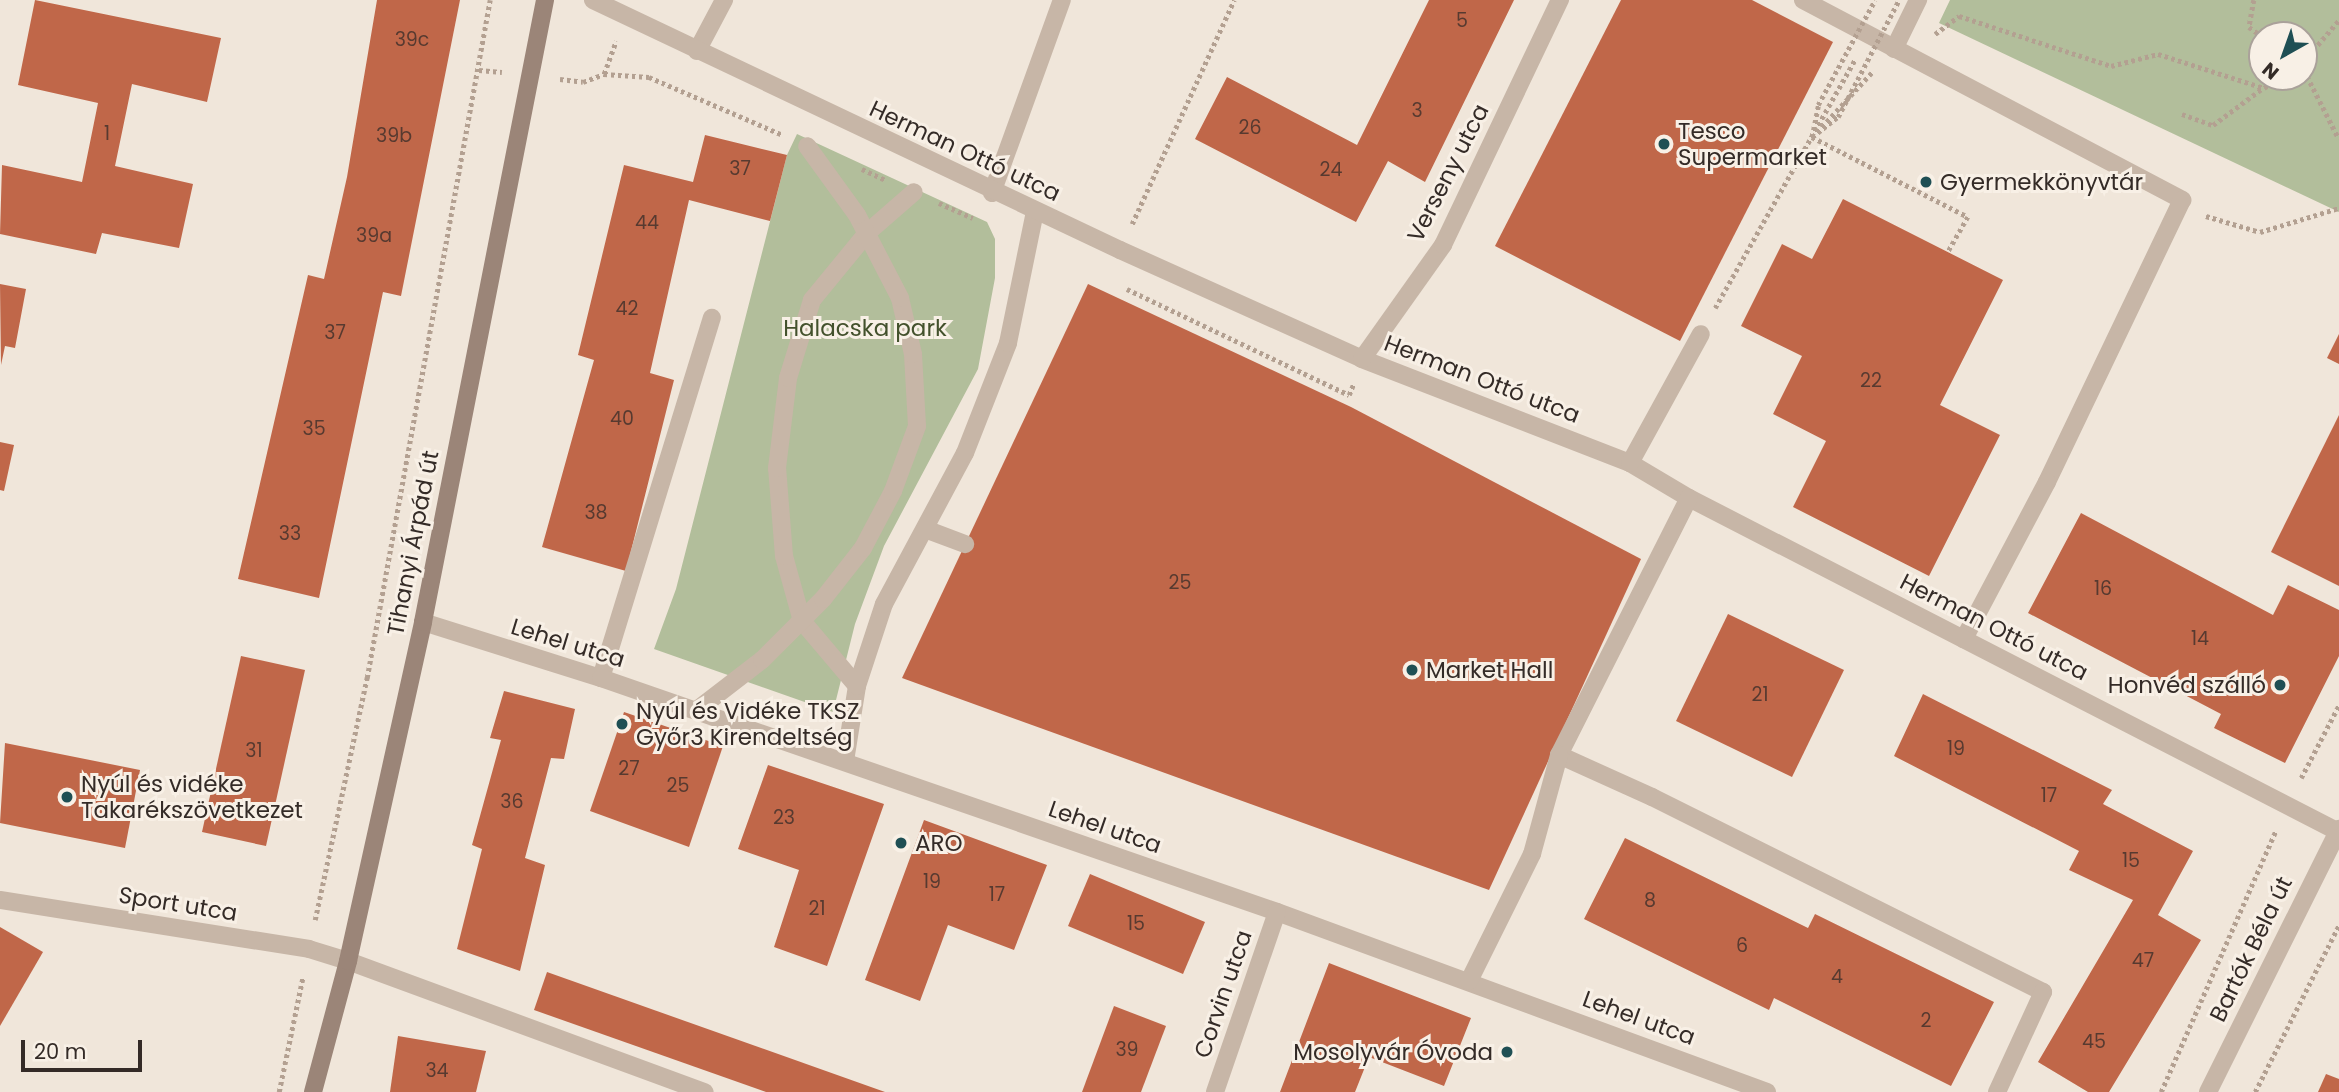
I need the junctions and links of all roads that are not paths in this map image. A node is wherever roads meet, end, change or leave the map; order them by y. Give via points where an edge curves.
1 (545, 0) edge
2 (593, 0) edge
3 (724, 0) edge
4 (1062, 0) edge
5 (1560, 0) edge
6 (1803, 0) edge
7 (1918, 0) edge
8 (696, 51) junction
9 (1900, 52) junction
10 (807, 146) road end
11 (914, 191) road end
12 (992, 192) junction
13 (1035, 212) junction
14 (867, 233) junction
15 (712, 318) dead end
16 (1701, 334) road end
17 (1362, 359) junction
18 (1630, 463) junction
19 (1689, 498) junction
20 (925, 529) junction
21 (965, 544) dead end
22 (802, 621) junction
23 (423, 622) junction
24 (1964, 639) junction
25 (601, 678) junction
26 (857, 686) junction
27 (697, 710) junction
28 (1559, 755) junction
29 (845, 761) junction
30 (2339, 831) edge
31 (0, 900) edge
32 (1277, 912) junction
33 (348, 961) junction
34 (1469, 981) junction
35 (313, 1092) edge
36 (705, 1092) edge
37 (1215, 1092) edge
38 (1767, 1092) edge
39 (1997, 1092) edge
40 (2208, 1092) edge

1 - 23 street, Tihanyi Árpád út
2 - 8 street, Herman Ottó utca
3 - 8 street
4 - 12 street
5 - 17 street, Verseny utca via 1443,245
6 - 9 street
7 - 9 street
8 - 12 street, Herman Ottó utca
9 - 24 street via 2182,200 2047,482
10 - 14 street
11 - 14 street
12 - 13 street, Herman Ottó utca
13 - 17 street, Herman Ottó utca
13 - 20 street via 1008,343 965,453
14 - 22 street via 811,300 788,378 777,468 784,556
14 - 22 street via 900,298 913,354 917,426 893,491 863,548
15 - 25 street
16 - 18 street
17 - 18 street, Herman Ottó utca
18 - 19 street, Herman Ottó utca
19 - 24 street, Herman Ottó utca
19 - 28 street
20 - 21 street
20 - 26 street via 884,604
22 - 26 street
22 - 27 street via 762,660
23 - 25 street, Lehel utca
23 - 33 street, Tihanyi Árpád út
24 - 30 street, Herman Ottó utca
25 - 27 street, Lehel utca
26 - 29 street
27 - 29 street, Lehel utca
28 - 34 street via 1532,853
28 - 39 street via 2042,992
29 - 32 street, Lehel utca
30 - 40 street, Bartók Béla út
31 - 33 street, Sport utca via 309,949
32 - 34 street, Lehel utca
32 - 37 street, Corvin utca
33 - 35 street, Tihanyi Árpád út
33 - 36 street, Sport utca
34 - 38 street, Lehel utca

